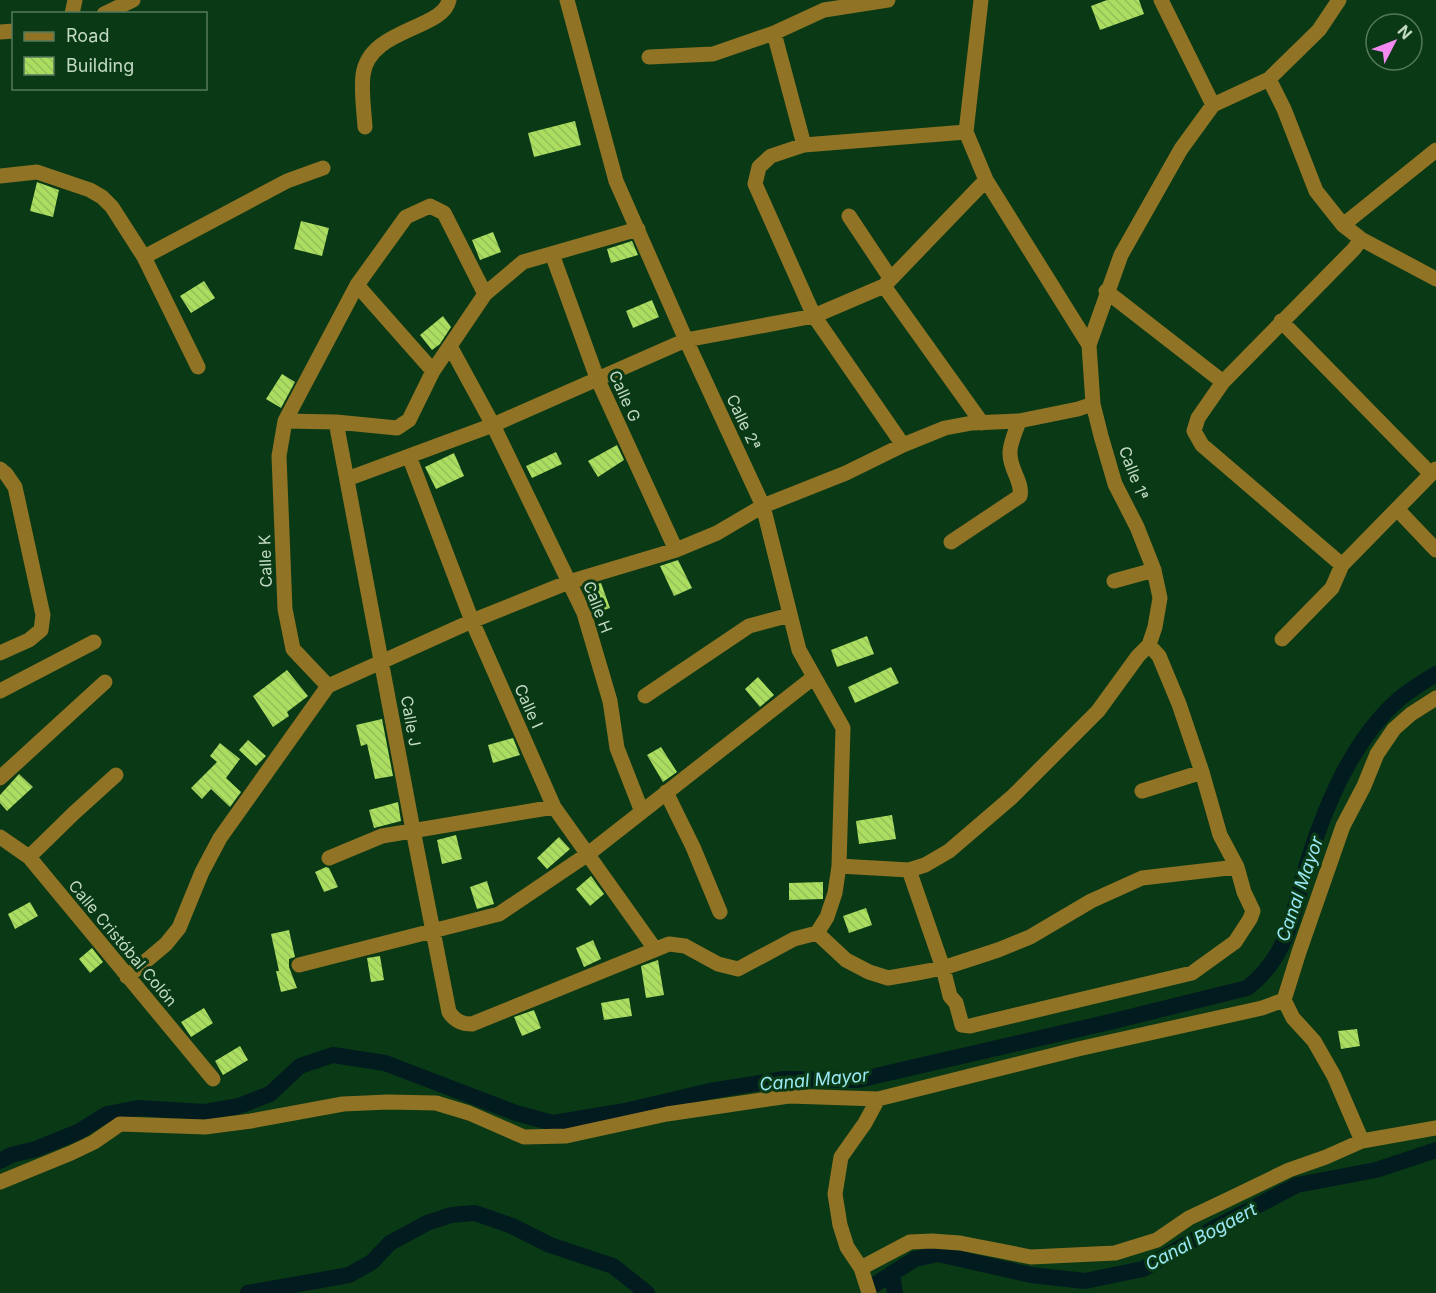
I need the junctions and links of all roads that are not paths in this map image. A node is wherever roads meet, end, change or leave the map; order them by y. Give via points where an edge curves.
1 (133, 0) edge
2 (449, 0) edge
3 (567, 0) edge
4 (888, 0) edge
5 (981, 0) edge
6 (1161, 0) edge
7 (1339, 0) edge
8 (821, 5) edge
9 (108, 12) edge
10 (774, 33) junction
11 (650, 57) dead end
12 (1269, 79) junction
13 (1213, 105) junction
14 (365, 127) dead end
15 (966, 132) junction
16 (804, 145) junction
17 (1436, 150) edge
18 (324, 168) dead end
19 (0, 176) edge
20 (986, 180) junction
21 (849, 216) dead end
22 (1343, 225) junction
23 (638, 229) junction
24 (1361, 239) junction
25 (552, 254) junction
26 (144, 257) junction
27 (1436, 279) edge
28 (887, 282) junction
29 (357, 285) junction
30 (1106, 291) junction
31 (485, 294) junction
32 (814, 316) junction
33 (1281, 321) junction
34 (686, 340) junction
35 (1089, 345) junction
36 (450, 346) junction
37 (198, 367) dead end
38 (433, 371) junction
39 (597, 378) junction
40 (1222, 382) junction
41 (1093, 404) junction
42 (285, 421) junction
43 (1019, 421) junction
44 (336, 422) junction
45 (982, 423) junction
46 (493, 425) junction
47 (903, 445) junction
48 (409, 456) junction
49 (0, 470) edge
50 (1433, 472) edge
51 (347, 479) junction
52 (763, 506) junction
53 (1398, 510) junction
54 (951, 542) dead end
55 (676, 550) junction
56 (1436, 550) edge
57 (1342, 565) junction
58 (1154, 570) junction
59 (1114, 581) dead end
60 (569, 582) junction
61 (790, 615) junction
62 (472, 621) junction
63 (1282, 639) dead end
64 (94, 642) dead end
65 (1149, 645) junction
66 (0, 653) edge
67 (382, 661) junction
68 (814, 677) junction
69 (105, 682) dead end
70 (328, 686) junction
71 (0, 691) edge
72 (645, 696) dead end
73 (1436, 698) edge
74 (1202, 772) junction
75 (116, 775) dead end
76 (0, 778) edge
77 (1142, 791) dead end
78 (666, 792) junction
79 (554, 807) junction
80 (642, 812) junction
81 (413, 830) junction
82 (0, 837) edge
83 (588, 854) junction
84 (29, 857) junction
85 (329, 858) dead end
86 (839, 866) junction
87 (1237, 867) junction
88 (909, 870) junction
89 (720, 912) dead end
90 (434, 930) junction
91 (817, 933) junction
92 (655, 949) junction
93 (299, 965) dead end
94 (943, 968) junction
95 (127, 977) junction
96 (1284, 1000) junction
97 (213, 1079) dead end
98 (878, 1100) junction
99 (1436, 1128) edge
100 (1362, 1141) junction
101 (0, 1182) edge
102 (861, 1268) junction
103 (869, 1293) edge

1 - 9 street
2 - 14 street via 442,15 395,35 369,58 363,75
3 - 23 street, Calle 2ª via 616,181
4 - 8 street
5 - 15 street
6 - 13 street
7 - 12 street, Calle 1ª via 1319,30
8 - 10 street
10 - 11 street via 713,54
10 - 16 street
12 - 13 street, Calle 1ª
12 - 22 street via 1316,191
13 - 30 street, Calle 1ª via 1181,149 1121,255
15 - 16 street
15 - 20 street
16 - 32 street via 771,156 759,167 755,184
17 - 22 street
18 - 26 street via 287,181
19 - 26 street via 37,172 90,190 112,207
20 - 28 street
20 - 35 street
21 - 28 street
22 - 24 street
23 - 25 street
23 - 34 street, Calle 2ª
24 - 27 street
24 - 33 street
25 - 31 street via 523,262
25 - 39 street, Calle G
26 - 37 street
28 - 32 street
28 - 45 street
29 - 31 street, Calle K via 406,217 430,206 444,213
29 - 38 street
29 - 42 street, Calle K
30 - 35 street, Calle 1ª
30 - 40 street
31 - 36 street
32 - 34 street
32 - 47 street
33 - 40 street
33 - 50 street
34 - 39 street
34 - 52 street, Calle 2ª
35 - 41 street, Calle 1ª
36 - 38 street
36 - 46 street, Calle H
38 - 44 street via 412,416 402,426
39 - 46 street
39 - 55 street, Calle G
40 - 57 street via 1198,418 1194,431 1202,445
41 - 43 street
41 - 58 street, Calle 1ª via 1115,484
42 - 44 street
42 - 70 street, Calle K via 279,456 285,609 293,649
43 - 45 street
43 - 54 street via 1009,453 1022,489 1020,496
44 - 51 street, Calle J
45 - 47 street via 945,428
46 - 48 street
46 - 60 street, Calle H
47 - 52 street
48 - 51 street
48 - 62 street, Calle I
49 - 66 street via 15,487 43,615 41,630
50 - 53 street
51 - 67 street, Calle J
52 - 55 street via 717,533
52 - 61 street, Calle 2ª
53 - 56 street
53 - 57 street
55 - 60 street
57 - 63 street via 1332,588
58 - 59 street
58 - 65 street, Calle 1ª via 1160,598
60 - 62 street
60 - 80 street, Calle H via 584,613 610,701 617,748
61 - 68 street, Calle 2ª via 799,650
61 - 72 street via 749,627
62 - 67 street
62 - 79 street, Calle I
64 - 71 street
65 - 74 street via 1167,674
65 - 88 street, Calle 1ª via 1098,711 1012,797 949,850 925,866
67 - 70 street
67 - 81 street, Calle J
68 - 78 street
68 - 86 street, Calle 2ª via 843,728
69 - 76 street
70 - 95 street via 220,838 179,928
73 - 96 street via 1394,729 1377,754 1344,826
74 - 77 street
74 - 87 street via 1220,835
75 - 84 street
78 - 80 street
78 - 89 street
79 - 81 street
79 - 83 street, Calle I
80 - 83 street
81 - 85 street via 382,836
81 - 90 street, Calle J
82 - 84 street, Calle Cristóbal Colón
83 - 90 street via 499,914
83 - 92 street, Calle I
84 - 95 street, Calle Cristóbal Colón
86 - 88 street, Calle 1ª
86 - 91 street, Calle 2ª via 835,893
87 - 94 street via 1142,878 1091,901 1030,937
87 - 94 street via 1253,911 1250,919 1236,942 1192,973 970,1026 962,1025
88 - 94 street
90 - 92 street, Calle J via 449,1012 459,1022 472,1024
90 - 93 street
91 - 92 street via 794,939 738,969 718,964 685,946 669,944
91 - 94 street via 846,960 888,978
95 - 97 street, Calle Cristóbal Colón
96 - 98 street
96 - 100 street via 1334,1076
98 - 101 street via 789,1096 667,1114 566,1136 524,1137 469,1113 436,1104 388,1102 343,1104 205,1127 120,1124 94,1142
98 - 102 street via 841,1157 835,1194 847,1247
99 - 100 street
100 - 102 street via 1229,1198 1157,1240 1115,1253 1031,1257 960,1243 910,1242
102 - 103 street

